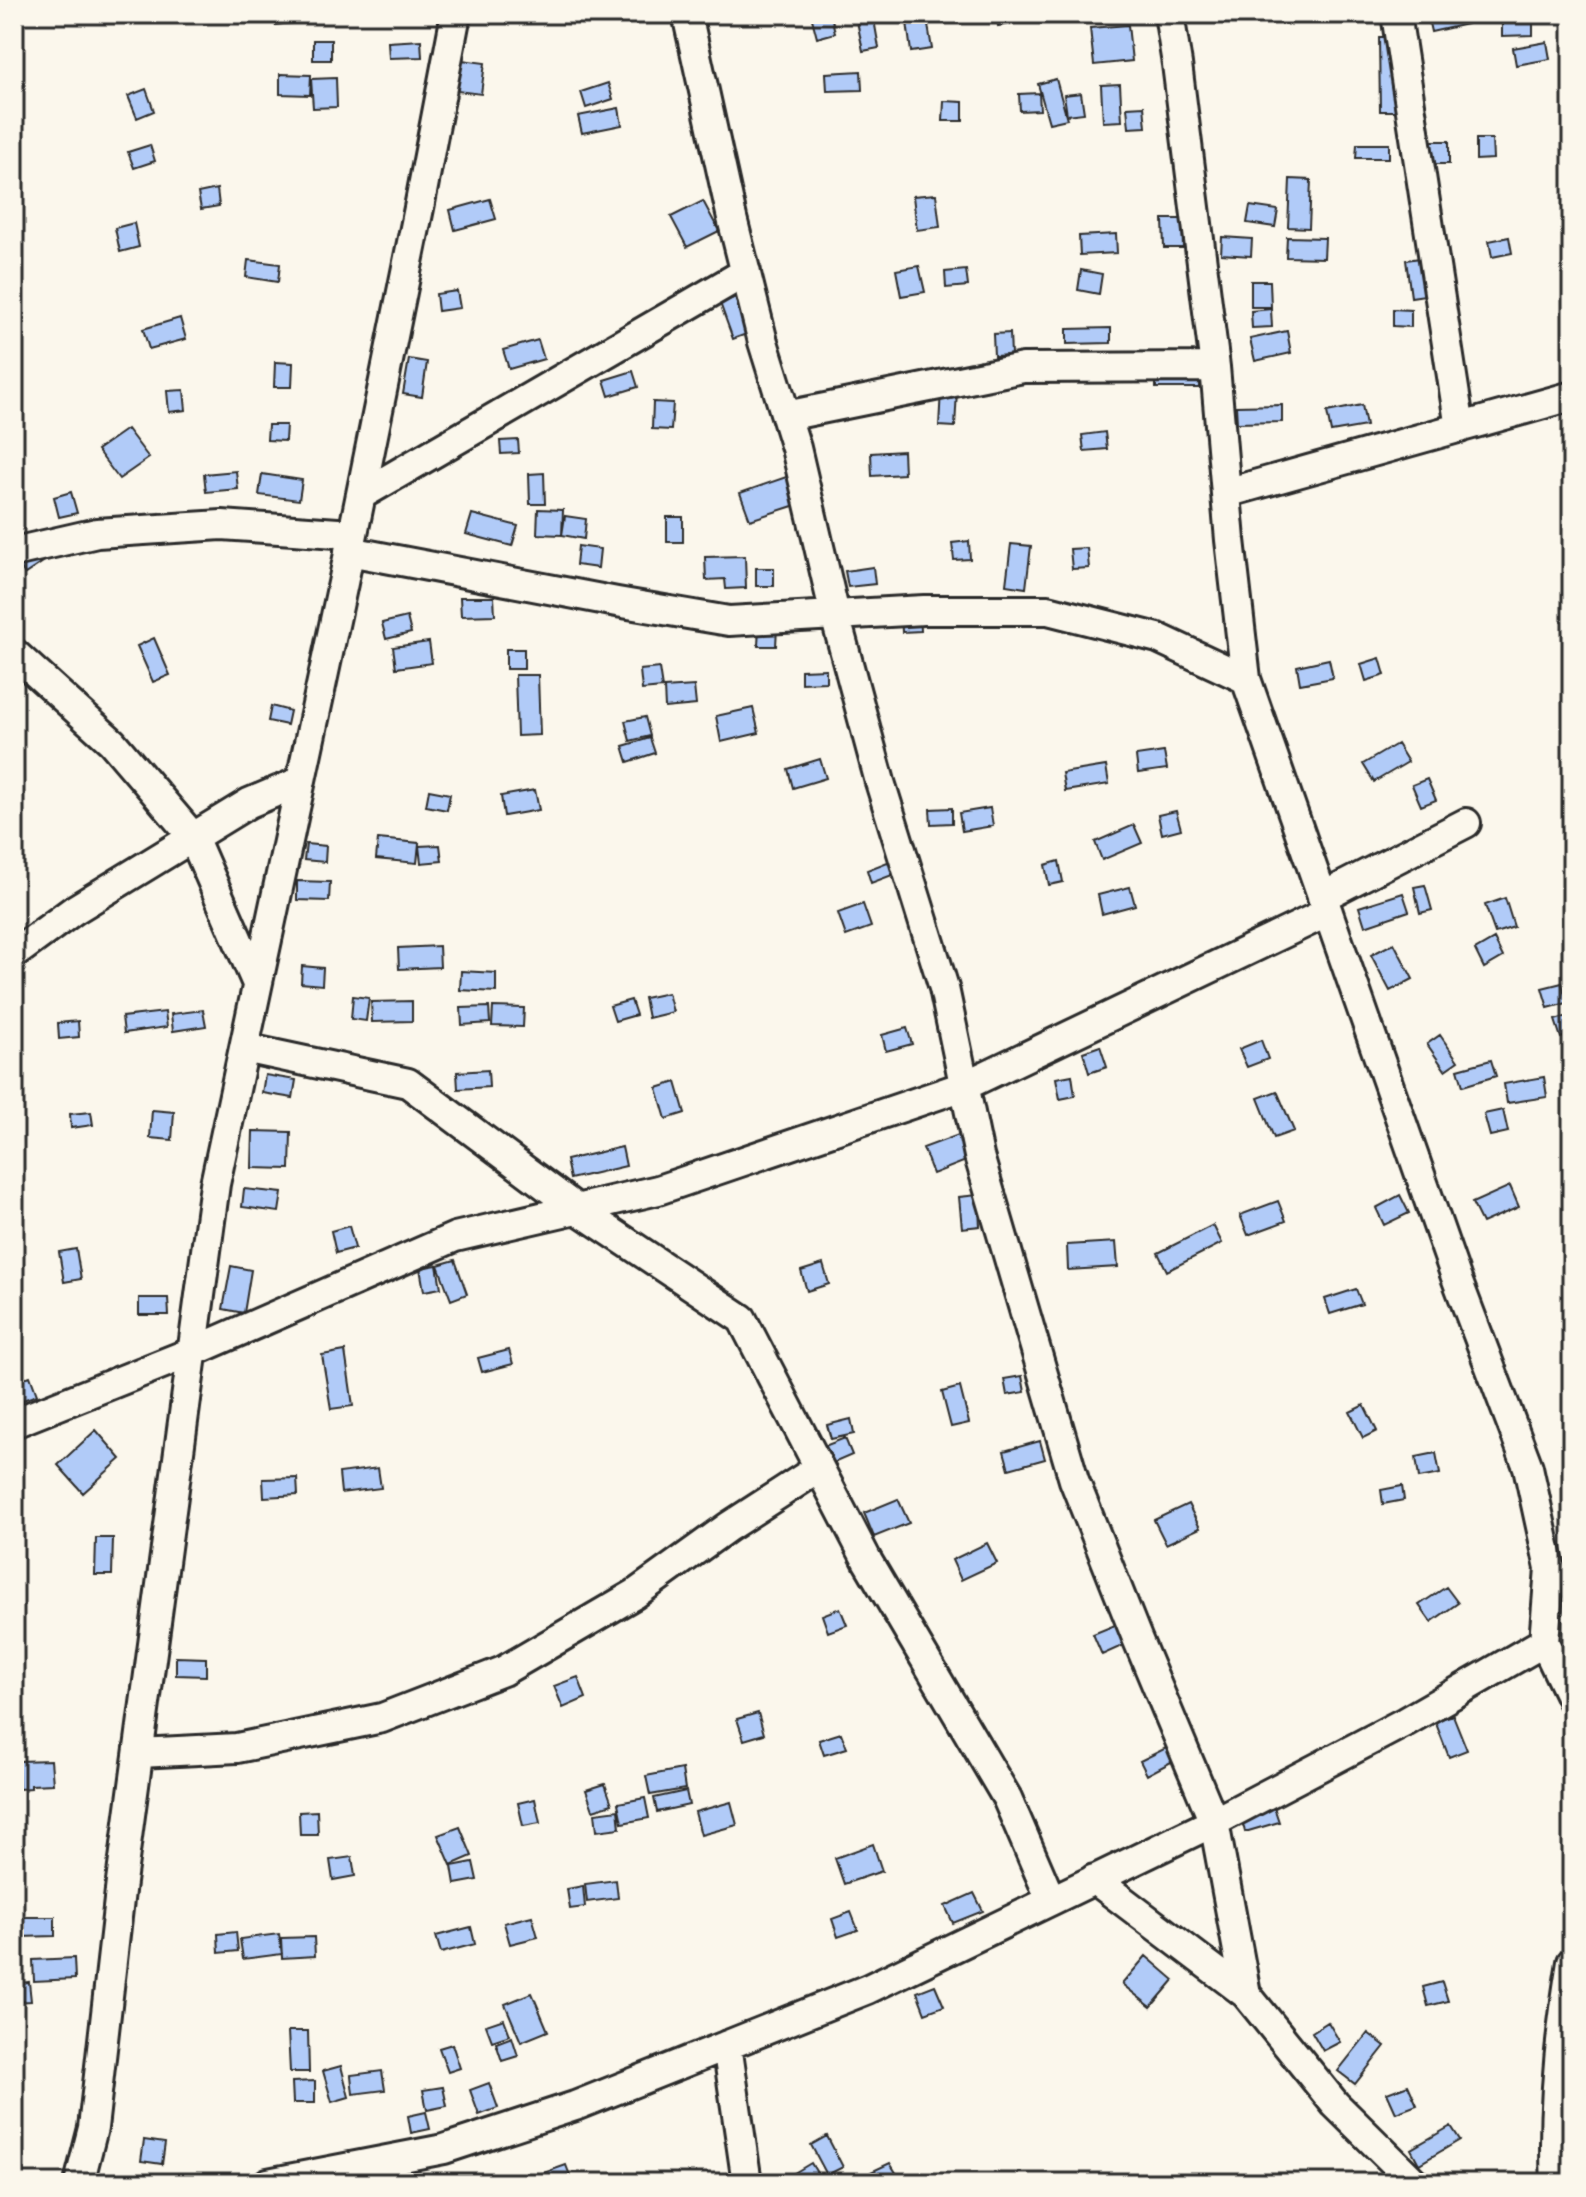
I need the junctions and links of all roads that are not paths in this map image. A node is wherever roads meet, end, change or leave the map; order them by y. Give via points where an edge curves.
1 (456, 14) edge
2 (687, 14) edge
3 (1169, 14) edge
4 (1396, 14) edge
5 (746, 272) junction
6 (1215, 367) junction
7 (1572, 396) edge
8 (786, 416) junction
9 (1460, 428) junction
10 (1226, 493) junction
11 (361, 495) junction
12 (351, 542) junction
13 (14, 552) edge
14 (835, 615) junction
15 (14, 653) edge
16 (1246, 679) junction
17 (299, 782) junction
18 (1466, 823) dead end
19 (193, 837) junction
20 (1325, 904) junction
21 (14, 954) edge
22 (257, 984) junction
23 (244, 1048) junction
24 (964, 1086) junction
25 (577, 1209) junction
26 (192, 1352) junction
27 (14, 1423) edge
28 (819, 1468) junction
29 (1544, 1642) junction
30 (1572, 1700) edge
31 (139, 1753) junction
32 (1214, 1822) junction
33 (1094, 1879) junction
34 (1051, 1900) junction
35 (1572, 1962) edge
36 (1246, 1994) junction
37 (727, 2045) junction
38 (79, 2183) edge
39 (268, 2183) edge
40 (747, 2183) edge
41 (1415, 2183) edge
42 (1556, 2183) edge

1 - 11 street
2 - 5 street
3 - 6 street
4 - 9 street
5 - 8 street
5 - 11 street
6 - 8 street via 1023,368
6 - 10 street
7 - 9 street
8 - 14 street
9 - 10 street
10 - 16 street
11 - 12 street
12 - 13 street via 222,525 97,533
12 - 14 street via 617,602 729,621
12 - 17 street
14 - 16 street via 1048,610 1158,638
14 - 24 street via 944,988
15 - 19 street via 112,742
16 - 20 street
17 - 19 street via 249,803
17 - 22 street
18 - 20 street
19 - 21 street via 74,910
19 - 22 street
20 - 24 street
20 - 29 street via 1528,1467 1550,1568
22 - 23 street
23 - 25 street via 408,1083
23 - 26 street via 215,1184
24 - 25 street via 658,1190
24 - 32 street via 979,1156 1074,1480
25 - 26 street via 455,1237
25 - 28 street via 742,1319
26 - 27 street
26 - 31 street
28 - 31 street via 635,1594 503,1671 382,1718 237,1748
28 - 34 street via 1007,1798
29 - 30 street
29 - 32 street
31 - 38 street via 93,2128
32 - 33 street
32 - 36 street
33 - 34 street
33 - 36 street
34 - 37 street via 868,1989
35 - 42 street via 1555,2117
36 - 41 street via 1335,2104
37 - 39 street via 575,2106 444,2149
37 - 40 street

